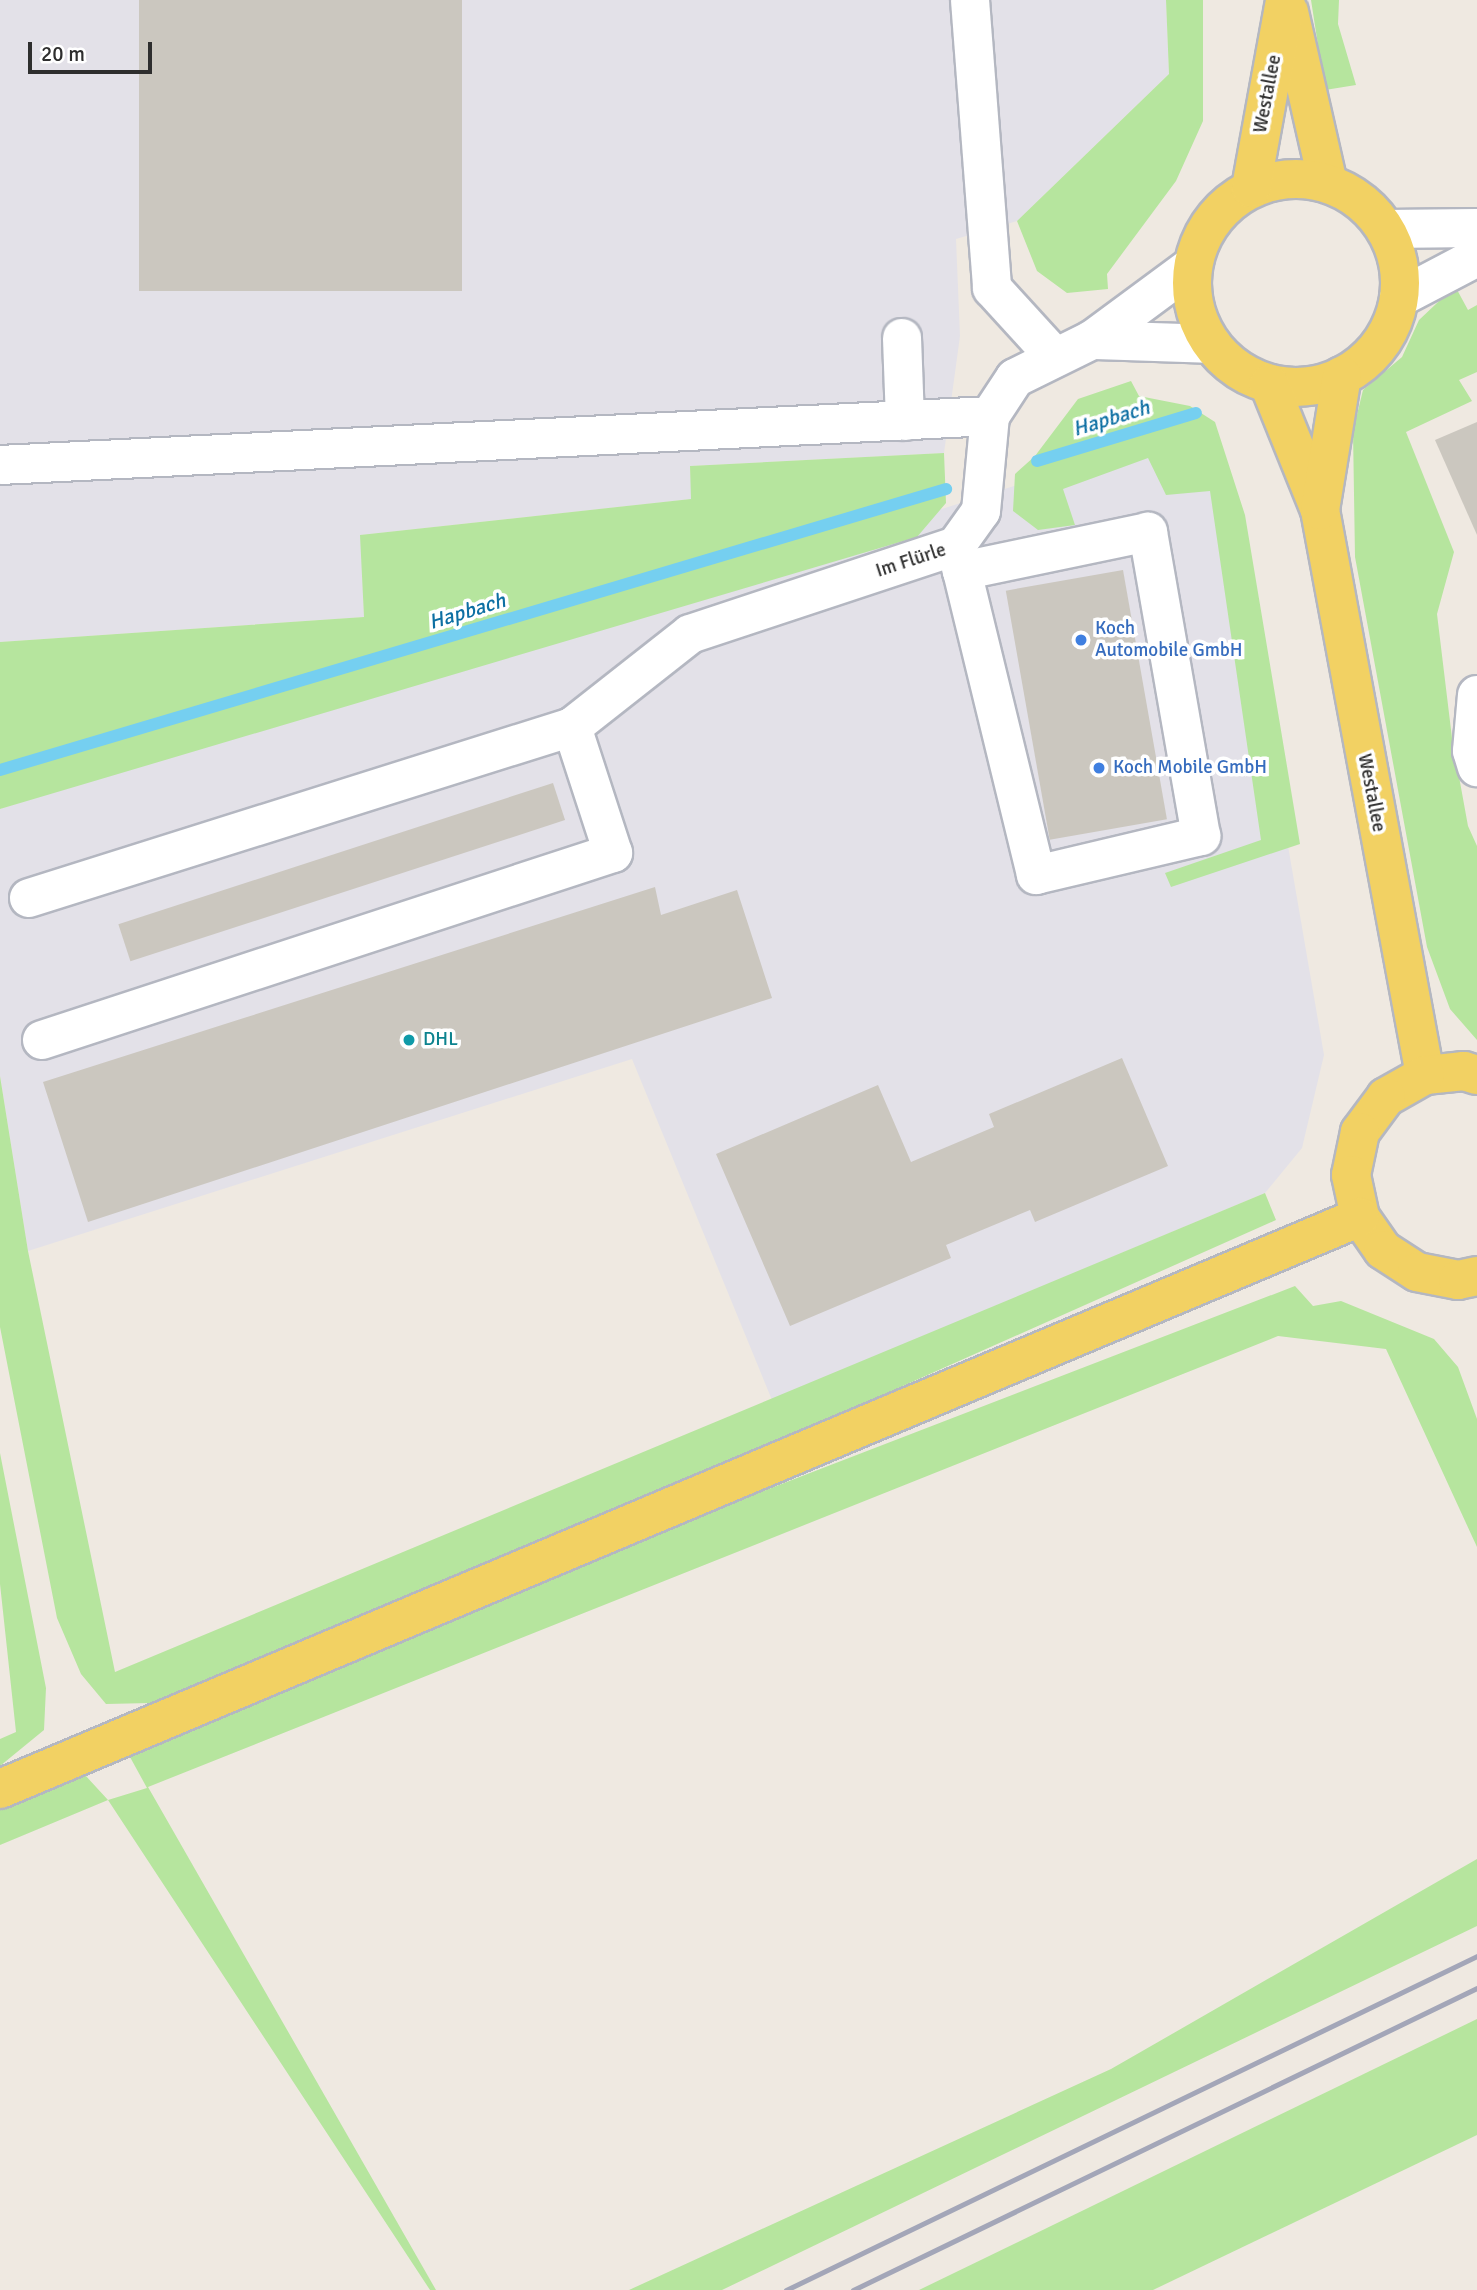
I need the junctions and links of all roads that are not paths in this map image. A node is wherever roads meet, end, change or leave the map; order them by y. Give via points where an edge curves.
1 (970, 0) edge
2 (1286, 0) edge
3 (1328, 184) junction
4 (1251, 188) junction
5 (1477, 228) edge
6 (1386, 229) junction
7 (1477, 257) edge
8 (1192, 266) junction
9 (1399, 298) junction
10 (902, 338) dead end
11 (1092, 340) junction
12 (1212, 344) junction
13 (1055, 357) junction
14 (1342, 376) junction
15 (1269, 384) junction
16 (990, 416) junction
17 (905, 421) junction
18 (0, 465) edge
19 (1320, 510) junction
20 (959, 558) junction
21 (1477, 695) edge
22 (572, 727) junction
23 (1477, 768) edge
24 (29, 898) dead end
25 (42, 1040) dead end
26 (1424, 1075) junction
27 (1477, 1075) edge
28 (1360, 1217) junction
29 (1477, 1276) edge
30 (0, 1789) edge

1 - 13 street via 992,288
2 - 3 main road, Westallee
2 - 4 main road, Westallee
3 - 4 main road via 1283,179
3 - 6 main road via 1367,206
4 - 8 main road via 1216,216 1202,234
5 - 6 street
6 - 9 main road via 1398,258
7 - 9 street
8 - 11 street, Im Flürle
8 - 12 main road via 1192,300
9 - 14 main road via 1380,346
10 - 17 street
11 - 12 street, Im Flürle
11 - 13 street, Im Flürle
12 - 15 main road via 1241,372
13 - 16 street, Im Flürle via 1015,378
14 - 15 main road via 1299,388
14 - 19 main road, Westallee
15 - 19 main road, Westallee
16 - 17 street
16 - 20 street, Im Flürle via 981,511
17 - 18 street
19 - 26 main road, Westallee
20 - 20 street via 1036,875 1201,836 1148,532
20 - 22 street, Im Flürle via 690,634
21 - 23 street via 1472,751
22 - 24 street
22 - 25 street via 612,853
26 - 27 main road via 1464,1071
26 - 28 main road via 1386,1097 1360,1132 1351,1175
28 - 29 main road via 1383,1250 1417,1272 1458,1280
28 - 30 main road

